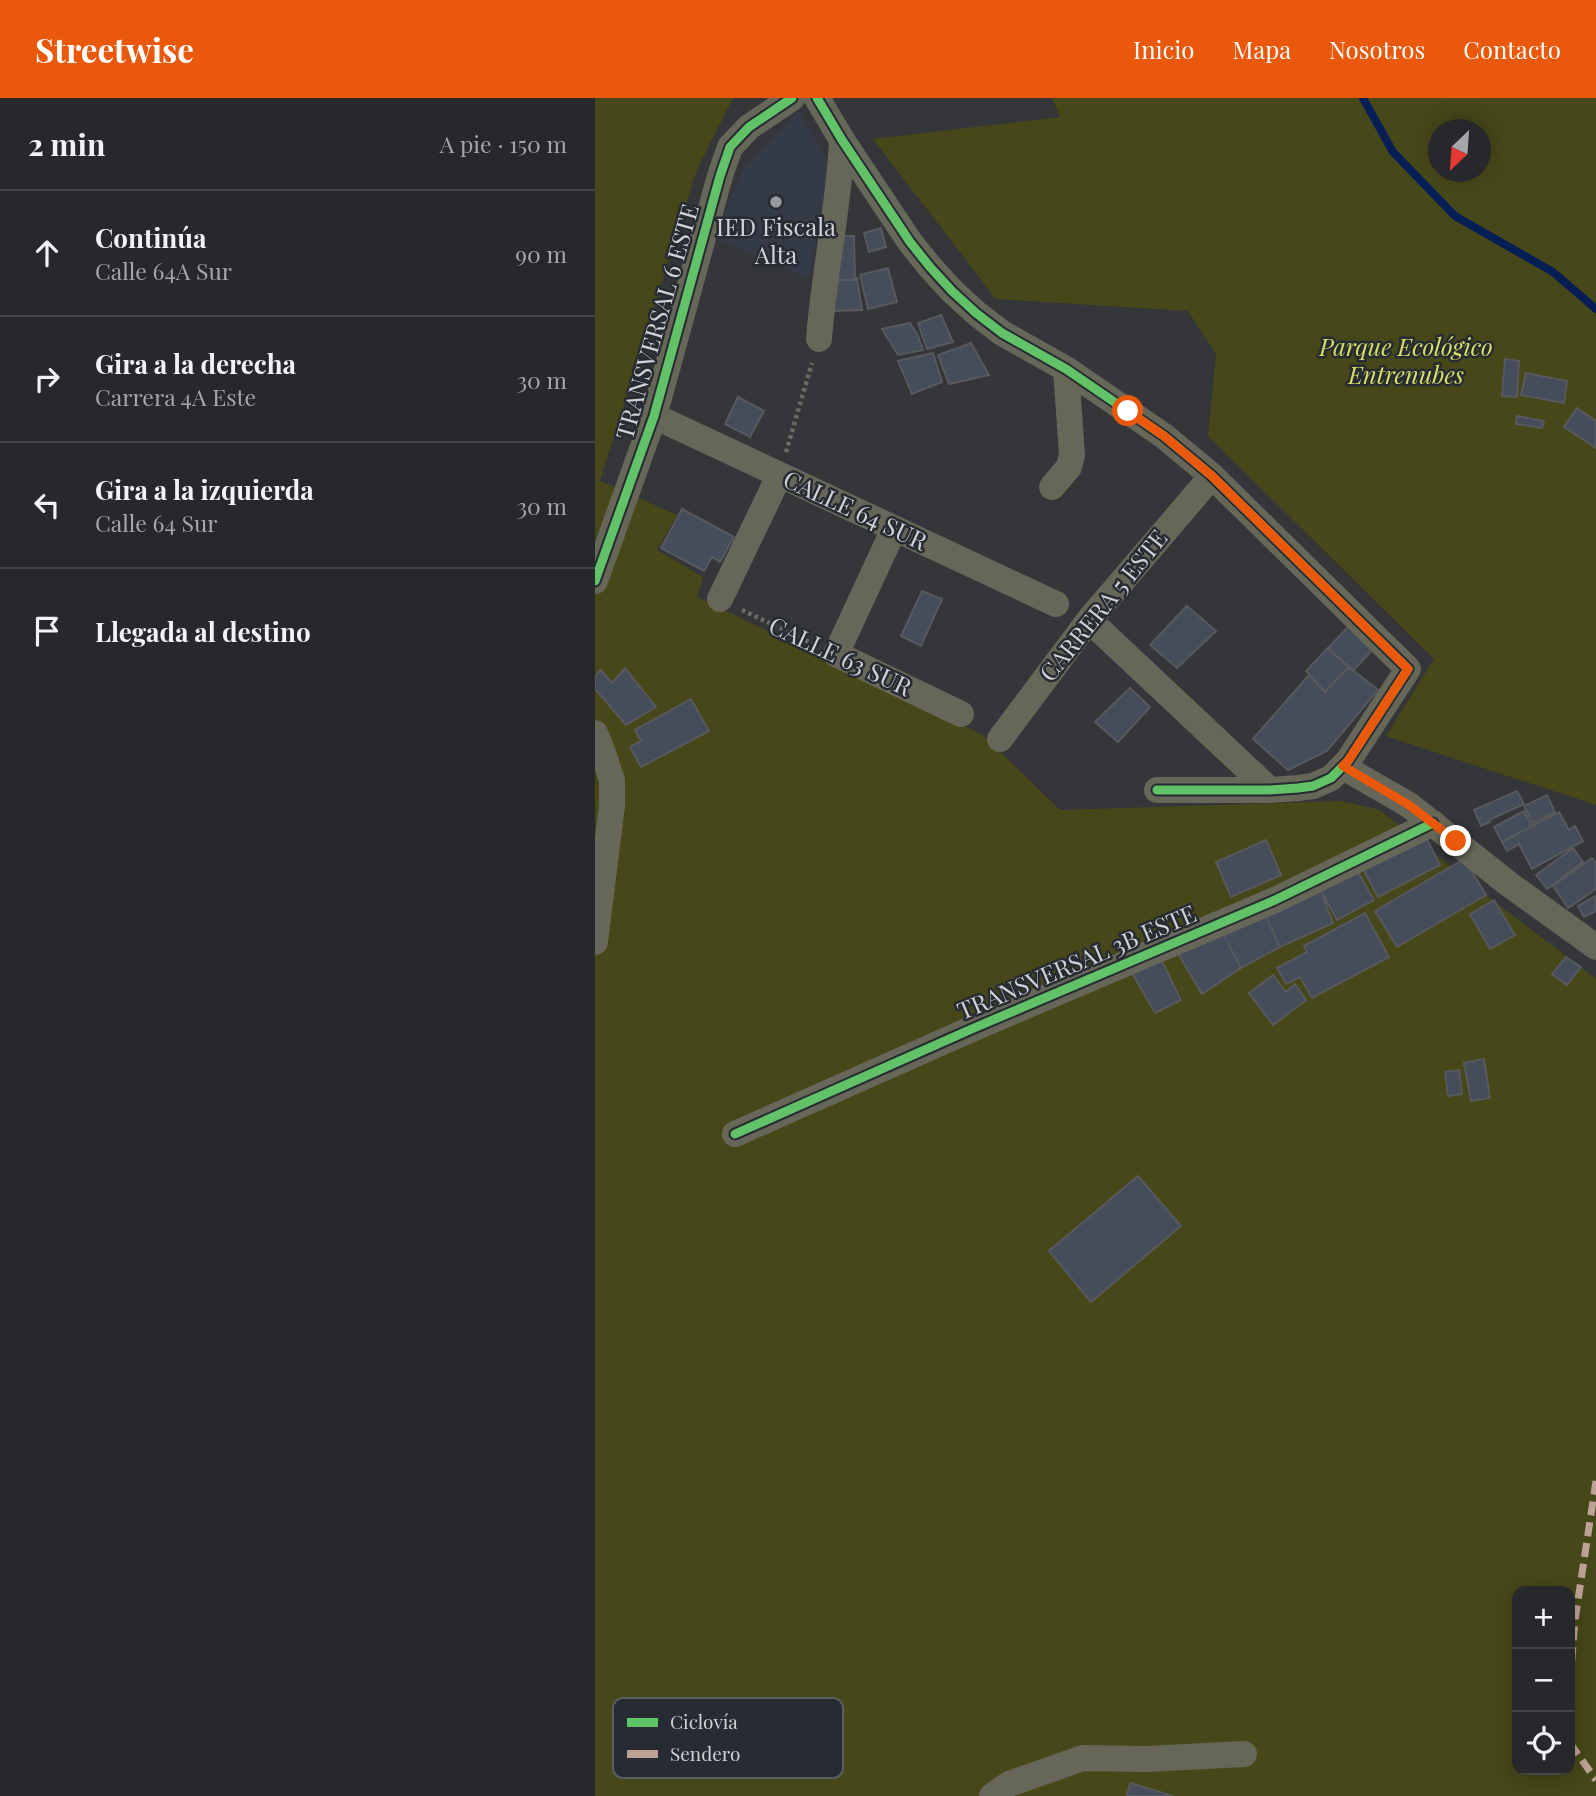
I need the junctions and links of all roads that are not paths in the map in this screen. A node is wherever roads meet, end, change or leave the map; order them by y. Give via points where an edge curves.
1 (792, 98) edge
2 (817, 98) edge
3 (842, 140) junction
4 (819, 339) road end
5 (1066, 369) junction
6 (654, 416) junction
7 (779, 476) junction
8 (1212, 476) junction
9 (1052, 487) dead end
10 (894, 529) junction
11 (595, 581) edge
12 (720, 599) road end
13 (1056, 604) dead end
14 (1089, 620) junction
15 (961, 714) dead end
16 (595, 733) edge
17 (1000, 739) dead end
18 (1343, 766) junction
19 (1157, 790) dead end
20 (1271, 790) junction
21 (1433, 823) junction
22 (595, 942) edge
23 (1596, 947) edge
24 (734, 1134) dead end
25 (1244, 1754) dead end
26 (992, 1796) edge

1 - 6 street, TRANSVERSAL 6 ESTE via 749,127 730,147
2 - 3 street
3 - 4 street
3 - 5 street via 910,242 952,291 1002,333
5 - 8 street via 1164,436
5 - 9 street via 1072,455 1069,467
6 - 7 street, CALLE 64 SUR
6 - 11 street, TRANSVERSAL 6 ESTE
7 - 10 street, CALLE 64 SUR
7 - 12 street
8 - 14 street, CARRERA 5 ESTE
8 - 18 street via 1408,669
10 - 13 street, CALLE 64 SUR
10 - 15 street, CALLE 63 SUR via 836,654
14 - 17 street, CARRERA 5 ESTE
14 - 20 street
16 - 22 street via 612,779
18 - 20 street via 1313,786
18 - 21 street
19 - 20 street
21 - 23 street
21 - 24 street, TRANSVERSAL 3B ESTE via 1275,900
25 - 26 street via 1083,1758 1009,1784

